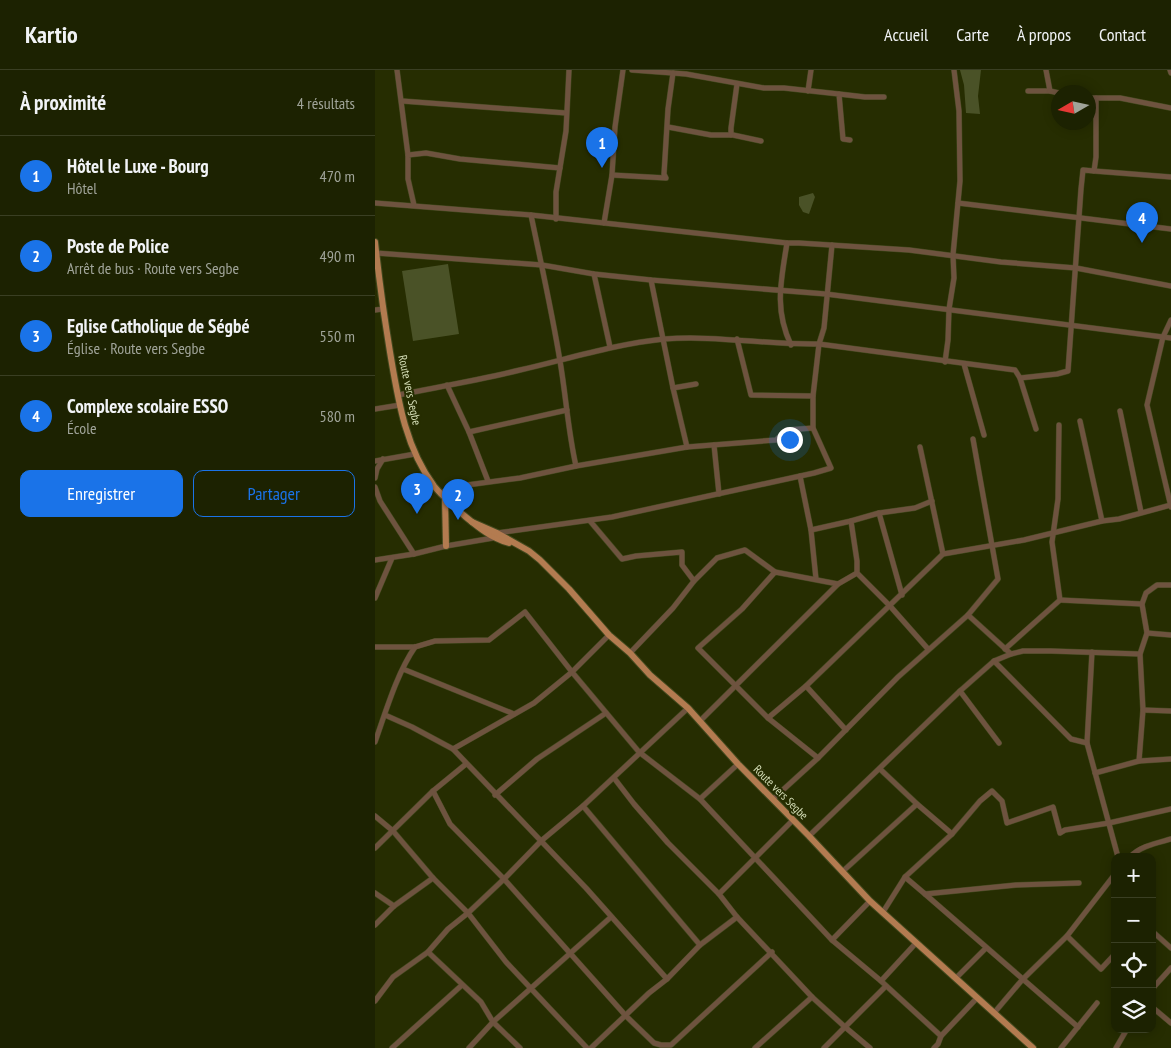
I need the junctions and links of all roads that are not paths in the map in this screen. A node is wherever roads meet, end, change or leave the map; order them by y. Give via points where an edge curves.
1 (397, 70) edge
2 (569, 70) edge
3 (623, 70) edge
4 (633, 70) edge
5 (811, 70) edge
6 (954, 70) edge
7 (1046, 70) edge
8 (673, 73) junction
9 (737, 84) junction
10 (1028, 91) dead end
11 (1049, 91) joint
12 (808, 92) junction
13 (839, 94) junction
14 (884, 96) dead end
15 (1096, 98) edge
16 (402, 101) junction
17 (1171, 108) edge
18 (566, 113) junction
19 (667, 128) junction
20 (1096, 130) edge
21 (731, 135) junction
22 (761, 140) dead end
23 (850, 140) dead end
24 (408, 155) junction
25 (560, 168) junction
26 (1094, 171) junction
27 (612, 176) junction
28 (1171, 177) edge
29 (375, 203) edge
30 (958, 203) junction
31 (414, 205) junction
32 (531, 215) junction
33 (1079, 217) junction
34 (556, 219) junction
35 (604, 223) junction
36 (1171, 229) edge
37 (375, 242) edge
38 (787, 243) junction
39 (832, 246) junction
40 (376, 253) edge
41 (953, 255) junction
42 (542, 265) junction
43 (1076, 268) junction
44 (595, 274) junction
45 (651, 280) junction
46 (1171, 286) edge
47 (779, 291) junction
48 (826, 294) junction
49 (383, 309) junction
50 (949, 309) junction
51 (375, 310) edge
52 (1171, 320) edge
53 (1070, 325) junction
54 (1163, 336) junction
55 (1171, 338) edge
56 (737, 339) junction
57 (663, 340) junction
58 (819, 344) junction
59 (791, 345) junction
60 (610, 348) junction
61 (560, 360) junction
62 (945, 362) junction
63 (964, 364) junction
64 (1020, 378) junction
65 (696, 384) dead end
66 (447, 385) junction
67 (673, 388) junction
68 (397, 395) junction
69 (813, 396) junction
70 (400, 405) junction
71 (375, 409) edge
72 (567, 410) junction
73 (1120, 411) dead end
74 (1080, 421) dead end
75 (1059, 425) dead end
76 (813, 428) junction
77 (1036, 429) dead end
78 (469, 432) junction
79 (984, 435) dead end
80 (973, 439) dead end
81 (714, 445) junction
82 (687, 446) junction
83 (920, 447) dead end
84 (415, 454) junction
85 (383, 459) junction
86 (375, 461) edge
87 (575, 466) junction
88 (801, 476) junction
89 (375, 478) edge
90 (488, 481) junction
91 (375, 487) edge
92 (440, 493) junction
93 (719, 494) junction
94 (445, 498) junction
95 (377, 501) edge
96 (932, 501) junction
97 (1171, 506) edge
98 (1141, 512) junction
99 (879, 513) junction
100 (590, 521) junction
101 (851, 521) junction
102 (1102, 521) junction
103 (811, 530) junction
104 (1055, 533) junction
105 (495, 536) junction
106 (446, 546) junction
107 (992, 546) junction
108 (414, 554) junction
109 (943, 554) junction
110 (392, 558) junction
111 (375, 560) edge
112 (775, 572) junction
113 (857, 573) junction
114 (816, 579) junction
115 (694, 581) junction
116 (838, 584) junction
117 (1171, 585) edge
118 (902, 595) junction
119 (375, 598) edge
120 (1060, 600) junction
121 (1142, 604) junction
122 (890, 606) junction
123 (968, 615) junction
124 (1147, 634) junction
125 (609, 635) junction
126 (1171, 636) edge
127 (415, 646) junction
128 (375, 647) edge
129 (928, 649) junction
130 (1005, 649) junction
131 (1092, 652) junction
132 (630, 653) junction
133 (1011, 654) junction
134 (1140, 654) junction
135 (994, 661) junction
136 (403, 669) junction
137 (572, 672) junction
138 (735, 685) junction
139 (806, 686) junction
140 (960, 691) junction
141 (688, 708) junction
142 (1143, 710) junction
143 (1171, 711) edge
144 (606, 713) junction
145 (514, 714) junction
146 (385, 715) junction
147 (768, 718) junction
148 (699, 721) junction
149 (847, 730) junction
150 (375, 742) edge
151 (999, 743) dead end
152 (1087, 743) junction
153 (453, 749) junction
154 (639, 752) junction
155 (818, 758) junction
156 (1171, 759) edge
157 (1139, 761) junction
158 (466, 764) junction
159 (738, 764) junction
160 (880, 769) junction
161 (1095, 773) junction
162 (614, 778) junction
163 (433, 791) junction
164 (495, 795) junction
165 (700, 799) junction
166 (773, 799) junction
167 (917, 804) junction
168 (583, 806) junction
169 (1171, 809) edge
170 (375, 816) edge
171 (793, 820) junction
172 (1109, 823) junction
173 (393, 832) junction
174 (952, 834) junction
175 (809, 836) junction
176 (1171, 839) edge
177 (541, 841) junction
178 (375, 848) edge
179 (1118, 853) edge
180 (1134, 853) edge
181 (755, 858) junction
182 (842, 872) junction
183 (905, 877) junction
184 (433, 878) junction
185 (504, 879) junction
186 (1111, 879) edge
187 (1079, 883) dead end
188 (375, 893) edge
189 (719, 894) junction
190 (925, 894) junction
191 (870, 901) junction
192 (394, 906) junction
193 (883, 912) junction
194 (468, 913) junction
195 (611, 917) junction
196 (737, 917) junction
197 (375, 925) edge
198 (1156, 935) edge
199 (1067, 936) junction
200 (832, 940) junction
201 (915, 943) junction
202 (700, 945) junction
203 (986, 948) junction
204 (1171, 948) edge
205 (428, 952) junction
206 (772, 952) junction
207 (570, 953) junction
208 (1111, 958) edge
209 (1171, 968) edge
210 (956, 978) junction
211 (667, 979) junction
212 (1022, 980) junction
213 (881, 981) junction
214 (461, 985) junction
215 (886, 986) junction
216 (530, 988) junction
217 (1153, 988) edge
218 (812, 997) junction
219 (977, 998) junction
220 (375, 1001) edge
221 (1097, 1003) dead end
222 (1156, 1010) edge
223 (994, 1013) junction
224 (626, 1016) junction
225 (493, 1022) junction
226 (1171, 1023) edge
227 (1078, 1027) junction
228 (845, 1028) junction
229 (1125, 1033) edge
230 (941, 1036) junction
231 (1120, 1043) junction
232 (938, 1047) edge
233 (392, 1048) edge
234 (469, 1048) edge
235 (519, 1048) edge
236 (587, 1048) edge
237 (591, 1048) edge
238 (755, 1048) edge
239 (824, 1048) edge
240 (870, 1048) edge
241 (1033, 1048) edge
242 (1061, 1048) edge
243 (1116, 1048) edge
244 (1126, 1048) edge

1 - 16 street
2 - 18 street
3 - 27 street
4 - 8 street
5 - 12 street
6 - 30 street via 959,111
7 - 11 street
8 - 9 street
8 - 19 street
9 - 12 street
9 - 21 street
10 - 11 street
12 - 13 street
13 - 14 street
13 - 23 street via 843,139
15 - 17 street via 1120,98
16 - 18 street
16 - 24 street
18 - 25 street
19 - 21 street
19 - 27 street via 666,178
20 - 26 street
21 - 22 street
24 - 25 street via 426,153
24 - 31 street via 408,179
25 - 34 street
26 - 28 street
26 - 33 street via 1083,170
27 - 35 street
29 - 31 street
30 - 33 street
30 - 41 street
31 - 32 street
32 - 34 street
32 - 42 street
33 - 36 street
33 - 43 street
34 - 35 street
35 - 38 street
37 - 40 main road, Route vers Segbe
38 - 39 street
38 - 47 street
39 - 41 street
39 - 48 street
40 - 42 street
40 - 49 main road, Route vers Segbe
41 - 43 street
41 - 50 street via 954,278
42 - 44 street
42 - 61 street
43 - 46 street
43 - 53 street
44 - 45 street
44 - 60 street
45 - 47 street
45 - 57 street
47 - 48 street
47 - 59 street via 782,320
48 - 50 street
48 - 58 street via 824,328
49 - 51 street
49 - 68 main road, Route vers Segbe
50 - 53 street
50 - 62 street
52 - 54 street
53 - 54 street
53 - 64 street via 1067,371
54 - 55 street
54 - 97 street via 1147,405
56 - 57 street
56 - 59 street
56 - 69 street via 751,394
57 - 60 street
57 - 67 street
58 - 59 street
58 - 62 street
58 - 69 street
60 - 61 street
61 - 66 street
61 - 72 street
62 - 63 street
63 - 64 street via 1015,370
63 - 79 street
64 - 77 street
65 - 67 street
66 - 68 street
66 - 78 street
67 - 82 street
68 - 70 main road, Route vers Segbe
69 - 76 street
70 - 71 street
70 - 84 main road, Route vers Segbe
72 - 78 street
72 - 87 street
73 - 98 street
74 - 102 street
75 - 104 street
76 - 81 street via 787,430 776,440
76 - 88 street via 831,468
78 - 90 street
80 - 107 street
81 - 82 street
81 - 93 street
82 - 87 street
83 - 96 street
84 - 85 street
84 - 92 main road, Route vers Segbe
85 - 86 street
85 - 89 street
87 - 90 street
88 - 93 street
88 - 103 street
90 - 92 street
91 - 95 street
92 - 94 main road, Route vers Segbe
93 - 100 street
94 - 105 main road, Route vers Segbe via 472,522
94 - 106 main road
95 - 108 street
96 - 99 street via 915,508
96 - 109 street
97 - 98 street
98 - 102 street
99 - 101 street
99 - 118 street
100 - 105 street
100 - 115 street via 622,559 682,552 683,565
101 - 103 street
101 - 113 street
102 - 104 street
103 - 114 street
104 - 107 street
104 - 120 street via 1052,542
105 - 106 street
105 - 125 main road, Route vers Segbe via 540,560
106 - 108 street
107 - 109 street
107 - 123 street via 998,579
108 - 110 street
109 - 118 street
110 - 111 street
110 - 119 street
112 - 114 street
112 - 115 street via 745,550 717,558
112 - 138 street via 742,609 698,648
113 - 116 street
113 - 122 street
114 - 116 street
115 - 132 street
116 - 138 street
117 - 121 street via 1157,585 1146,593
118 - 122 street
120 - 121 street
120 - 130 street
121 - 124 street
122 - 129 street
122 - 139 street
123 - 129 street
123 - 130 street
124 - 126 street
124 - 134 street
125 - 132 main road, Route vers Segbe
125 - 137 street
127 - 128 street
127 - 136 street
127 - 137 street via 435,641 489,640 525,612
129 - 149 street
130 - 133 street
131 - 133 street via 1023,651
131 - 134 street
131 - 152 street
132 - 141 main road, Route vers Segbe
133 - 135 street
134 - 142 street
135 - 140 street
135 - 152 street via 1071,739
136 - 145 street
136 - 146 street
137 - 144 street
137 - 145 street via 534,703
138 - 147 street
138 - 148 street
139 - 147 street
139 - 149 street
140 - 151 street
140 - 160 street
141 - 148 main road, Route vers Segbe
141 - 154 street
142 - 143 street
142 - 157 street
144 - 154 street
144 - 164 street via 537,758
145 - 153 street
146 - 150 street
146 - 153 street
147 - 155 street
148 - 159 main road, Route vers Segbe
149 - 155 street
152 - 161 street
153 - 158 street
154 - 162 street
154 - 165 street
155 - 166 street
156 - 157 street
157 - 161 street
158 - 163 street
158 - 164 street
159 - 165 street
159 - 166 main road, Route vers Segbe
160 - 167 street
160 - 175 street
161 - 172 street
162 - 168 street
162 - 189 street via 668,842
163 - 173 street
163 - 185 street via 450,824
164 - 177 street
165 - 181 street
166 - 171 main road, Route vers Segbe
167 - 174 street
167 - 182 street
168 - 177 street
168 - 202 street
169 - 172 street
170 - 173 street
171 - 175 main road, Route vers Segbe
171 - 181 street
172 - 174 street via 1060,833 1053,808 1007,823 1002,802 992,791
172 - 179 street
173 - 178 street
173 - 184 street
174 - 183 street
175 - 182 main road, Route vers Segbe
176 - 180 street
177 - 185 street
177 - 195 street
181 - 189 street
181 - 200 street
182 - 191 main road, Route vers Segbe
183 - 190 street
183 - 193 street
184 - 192 street
184 - 194 street
185 - 194 street
185 - 207 street
186 - 199 street
187 - 190 street
188 - 192 street
189 - 196 street
190 - 203 street
191 - 193 main road, Route vers Segbe
191 - 200 street
192 - 197 street
193 - 201 main road, Route vers Segbe
194 - 205 street via 448,929
194 - 216 street
195 - 207 street
195 - 211 street
196 - 202 street
196 - 206 street
198 - 204 street
199 - 208 street via 1101,969
199 - 212 street
200 - 213 street
201 - 210 main road, Route vers Segbe
201 - 213 street
202 - 211 street
203 - 210 street
203 - 212 street
205 - 214 street
205 - 220 street via 393,977
206 - 218 street
206 - 224 street via 671,1044 654,1043
207 - 216 street
207 - 224 street
209 - 217 street
210 - 219 main road, Route vers Segbe
211 - 224 street
212 - 223 street
212 - 227 street
213 - 215 street
214 - 225 street via 481,1002
214 - 233 street
215 - 228 street
215 - 230 street
216 - 225 street
216 - 236 street
218 - 228 street
218 - 238 street
219 - 223 main road, Route vers Segbe
219 - 230 street
221 - 227 street
222 - 226 street
223 - 241 main road, Route vers Segbe
224 - 237 street
225 - 234 street
225 - 235 street
227 - 242 street
228 - 239 street
228 - 240 street
229 - 231 street
230 - 232 street
231 - 243 street
231 - 244 street

